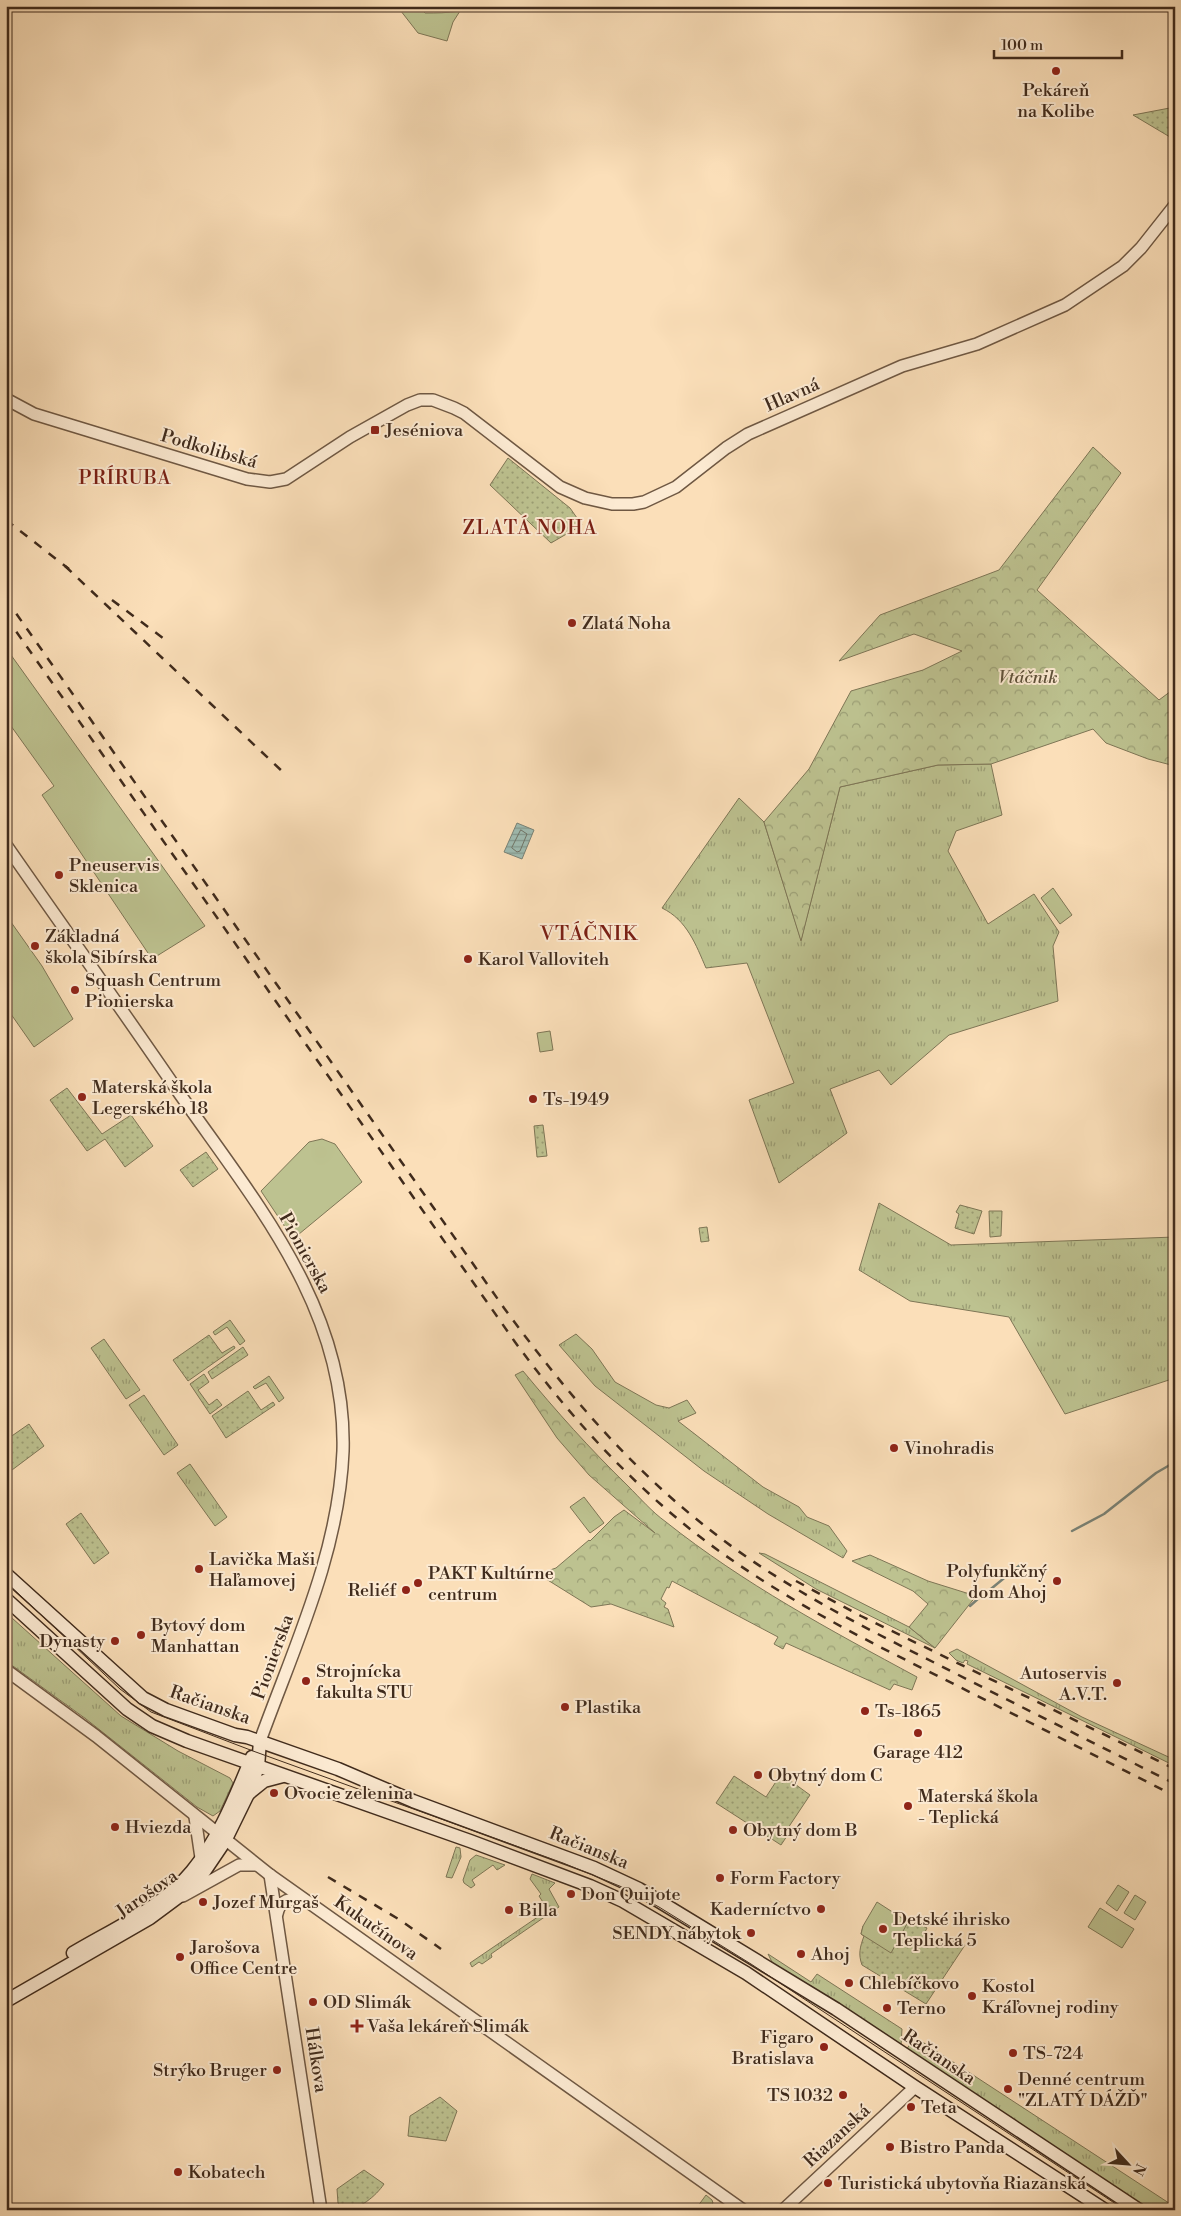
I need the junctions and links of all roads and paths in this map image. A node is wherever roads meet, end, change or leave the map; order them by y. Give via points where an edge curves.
1 (1175, 205) edge
2 (6, 399) edge
3 (420, 400) joint
4 (6, 845) edge
5 (6, 1574) edge
6 (6, 1600) edge
7 (6, 1670) edge
8 (260, 1741) junction
9 (228, 1756) junction
10 (253, 1765) junction
11 (283, 1776) junction
12 (242, 1782) junction
13 (248, 1794) junction
14 (195, 1817) junction
15 (221, 1838) junction
16 (201, 1858) junction
17 (256, 1865) junction
18 (270, 1875) junction
19 (173, 1900) junction
20 (306, 1900) junction
21 (276, 1916) junction
22 (6, 1992) edge
23 (6, 2001) edge
24 (915, 2087) junction
25 (739, 2208) edge
26 (321, 2210) edge
27 (783, 2210) edge
28 (1105, 2210) edge
29 (1139, 2210) edge

1 - 3 street, Hlavná via 1123,266 1065,306 977,344 902,366 748,434 676,487 644,502 612,504 573,493 553,482 464,413 440,402
2 - 3 street, Podkolibská via 34,414 82,430 247,479 270,482 289,477 350,437
4 - 8 street, Pionierska via 265,1216 307,1287 328,1344 336,1374 342,1424 341,1477 331,1539 316,1592
5 - 8 main road, Račianska via 143,1698 206,1725
6 - 9 main road, Račianska via 135,1716 170,1734
7 - 14 street, Kukučínova via 96,1736
8 - 10 main road
8 - 29 main road, Račianska via 594,1868 639,1889 836,2009
9 - 10 main road, Račianska
9 - 12 main road
10 - 11 main road, Račianska
10 - 12 main road, Jarošova
10 - 13 main road, Jarošova
11 - 13 main road via 264,1781
11 - 24 main road, Račianska via 604,1891 746,1974
12 - 15 main road, Jarošova
13 - 15 main road, Jarošova
14 - 15 street, Kukučínova
14 - 16 street
15 - 16 main road, Jarošova
15 - 17 street, Kukučínova
15 - 19 main road, Jarošova via 202,1875
16 - 22 main road, Jarošova via 187,1876 158,1902
17 - 18 street, Kukučínova
17 - 19 street via 239,1865
18 - 20 street, Kukučínova
18 - 21 street, Hálkova
19 - 23 main road, Jarošova via 150,1918
20 - 21 street via 285,1900
20 - 25 street, Kukučínova
21 - 26 street, Hálkova
24 - 27 street, Riazanská
24 - 28 main road, Račianska

